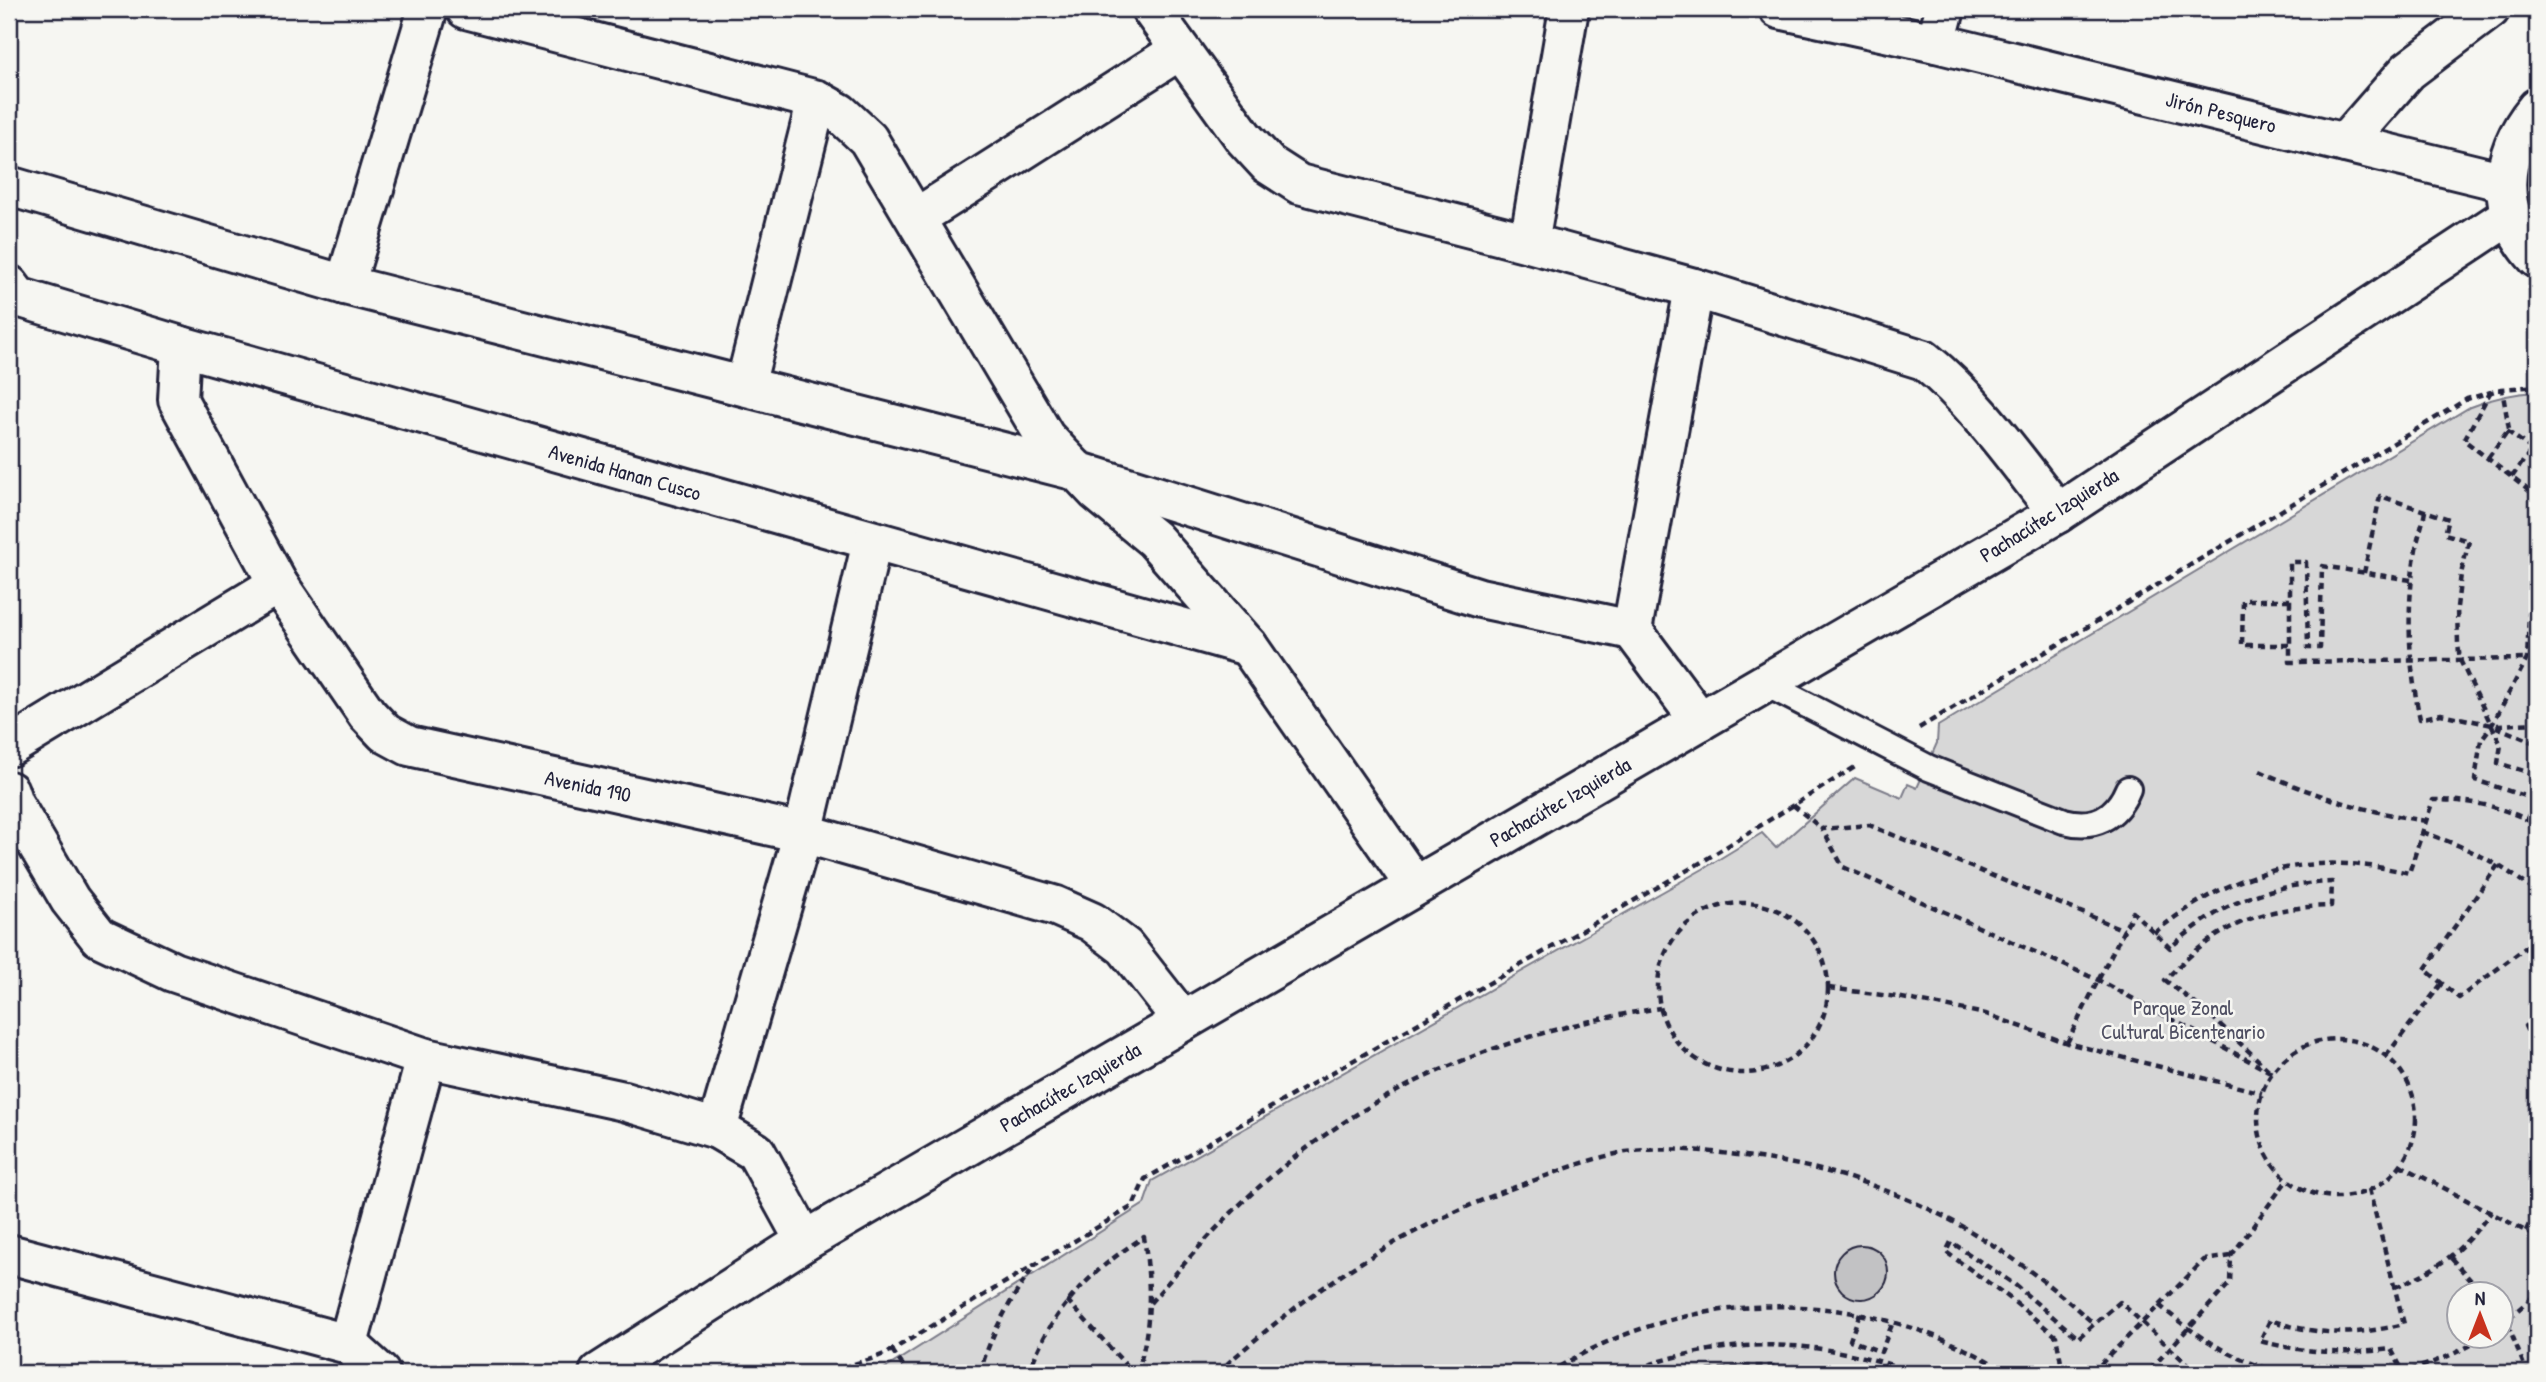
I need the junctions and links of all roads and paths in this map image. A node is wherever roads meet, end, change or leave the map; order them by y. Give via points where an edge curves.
1 (428, 9) edge
2 (466, 9) edge
3 (1151, 9) edge
4 (1569, 9) edge
5 (1779, 9) edge
6 (2490, 9) edge
7 (1941, 26) edge
8 (1180, 50) junction
9 (817, 100) junction
10 (2537, 108) edge
11 (2345, 143) junction
12 (9, 186) edge
13 (2508, 198) junction
14 (916, 218) junction
15 (1529, 243) junction
16 (2537, 258) edge
17 (345, 285) junction
18 (1694, 288) junction
19 (12, 295) edge
20 (181, 346) junction
21 (745, 386) junction
22 (2537, 386) edge
23 (2502, 388) junction
24 (2492, 390) junction
25 (2507, 431) junction
26 (2537, 442) edge
27 (2535, 451) edge
28 (2488, 458) junction
29 (1077, 471) junction
30 (2512, 477) junction
31 (2537, 497) edge
32 (2425, 512) junction
33 (2058, 513) junction
34 (872, 542) junction
35 (2364, 573) junction
36 (2531, 573) dead end
37 (2411, 580) junction
38 (278, 584) junction
39 (2290, 600) junction
40 (1632, 631) junction
41 (2290, 645) junction
42 (1248, 646) junction
43 (2527, 659) junction
44 (2460, 660) junction
45 (2411, 661) junction
46 (1764, 684) junction
47 (1700, 721) junction
48 (2537, 723) edge
49 (2493, 725) junction
50 (2537, 744) edge
51 (9, 747) edge
52 (1886, 748) junction
53 (2260, 771) dead end
54 (2537, 775) edge
55 (2128, 789) dead end
56 (2536, 799) edge
57 (10, 800) edge
58 (1793, 805) junction
59 (2527, 819) junction
60 (2426, 821) junction
61 (2537, 824) edge
62 (1822, 829) junction
63 (2422, 832) junction
64 (803, 833) junction
65 (2498, 865) junction
66 (2537, 878) edge
67 (1415, 886) junction
68 (2530, 888) junction
69 (2537, 893) edge
70 (2124, 930) junction
71 (2154, 933) junction
72 (2537, 939) edge
73 (2098, 980) junction
74 (2442, 983) junction
75 (1829, 988) junction
76 (1660, 1008) junction
77 (2537, 1020) edge
78 (1183, 1021) junction
79 (2067, 1042) junction
80 (2537, 1051) edge
81 (2386, 1056) junction
82 (426, 1058) junction
83 (2272, 1073) junction
84 (2262, 1093) junction
85 (717, 1129) junction
86 (2400, 1165) junction
87 (2288, 1179) junction
88 (2370, 1189) junction
89 (2537, 1205) edge
90 (2491, 1212) junction
91 (2526, 1231) junction
92 (2537, 1237) edge
93 (805, 1241) junction
94 (9, 1254) edge
95 (2231, 1256) junction
96 (2451, 1258) junction
97 (1035, 1264) junction
98 (2471, 1280) edge
99 (2395, 1287) junction
100 (2537, 1293) edge
101 (1068, 1300) junction
102 (1150, 1303) junction
103 (2159, 1306) junction
104 (1860, 1313) junction
105 (2514, 1315) edge
106 (1893, 1322) junction
107 (2143, 1322) junction
108 (2094, 1324) junction
109 (2188, 1330) junction
110 (2514, 1340) edge
111 (348, 1344) junction
112 (2170, 1348) junction
113 (892, 1350) junction
114 (2463, 1350) edge
115 (1648, 1364) junction
116 (1552, 1372) edge
117 (380, 1373) edge
118 (599, 1373) edge
119 (832, 1373) edge
120 (908, 1373) edge
121 (979, 1373) edge
122 (1029, 1373) edge
123 (1135, 1373) edge
124 (1217, 1373) edge
125 (1626, 1373) edge
126 (1652, 1373) edge
127 (1696, 1373) edge
128 (1843, 1373) edge
129 (1915, 1373) edge
130 (2007, 1373) edge
131 (2063, 1373) edge
132 (2092, 1373) edge
133 (2147, 1373) edge
134 (2197, 1373) edge
135 (2285, 1373) edge
136 (2402, 1373) edge
137 (2527, 1373) edge

1 - 17 street
2 - 9 street
3 - 8 street
4 - 15 street
5 - 7 street, Jirón Pesquero
6 - 11 street via 2408,71
7 - 11 street, Jirón Pesquero
8 - 14 street
8 - 15 street via 1244,138 1268,164 1299,184
9 - 14 street via 840,113 868,139
9 - 21 street
10 - 13 street via 2522,126 2510,153
11 - 13 street, Jirón Pesquero
12 - 17 street
13 - 16 street via 2524,243
13 - 33 street, Pachacútec Izquierda
14 - 29 street via 1045,437
15 - 18 street
17 - 21 street
18 - 33 street via 1924,360 1973,406
18 - 40 street
19 - 20 street, Avenida Hanan Cusco
20 - 34 street, Avenida Hanan Cusco
20 - 38 street, Avenida 190 via 178,400
21 - 29 street
22 - 23 path
23 - 24 path
23 - 25 path
24 - 28 path via 2464,440
24 - 52 path via 2444,412
25 - 27 path
25 - 28 path
26 - 27 path
27 - 30 path
28 - 30 path
29 - 40 street via 1480,598
29 - 42 street via 1154,539
30 - 31 path
32 - 35 path via 2380,496
32 - 37 path
32 - 44 path via 2449,519 2445,534 2469,541 2457,607
33 - 46 street, Pachacútec Izquierda
34 - 42 street, Avenida Hanan Cusco
34 - 64 street
35 - 37 path
35 - 39 path via 2322,566 2320,648 2308,648 2306,562 2290,562
36 - 43 path
37 - 45 path
38 - 51 street
38 - 64 street, Avenida 190 via 366,714 385,733 409,746
39 - 41 path
39 - 41 path via 2242,600 2242,645
40 - 47 street
41 - 45 path via 2290,662
42 - 67 street
43 - 44 path
43 - 49 path
44 - 45 path
44 - 49 path
45 - 49 path via 2420,719 2441,714
46 - 47 street, Pachacútec Izquierda
46 - 52 lane
47 - 67 street, Pachacútec Izquierda
48 - 49 path
49 - 50 path
49 - 54 path via 2501,745 2498,763
49 - 56 path via 2481,740 2475,780
52 - 55 lane via 2076,824 2099,822 2112,814
52 - 58 path
53 - 60 path via 2355,808
56 - 59 path
57 - 82 street via 70,900 99,937 173,972
58 - 62 path
58 - 97 path via 1700,863 1145,1179 1132,1206
59 - 60 path via 2488,804 2432,800
59 - 61 path
60 - 63 path
62 - 70 path via 1870,825
62 - 73 path via 1843,867
63 - 65 path
63 - 71 path via 2409,873 2340,863 2271,870 2208,894
64 - 78 street, Avenida 190 via 1056,906 1092,922 1125,947
64 - 85 street
65 - 68 path
65 - 74 path via 2426,969
66 - 68 path
67 - 78 street, Pachacútec Izquierda
68 - 69 path
70 - 71 path via 2133,912
70 - 73 path
71 - 83 path via 2170,948 2192,928 2242,899 2272,889 2332,882 2331,906 2301,906 2241,922 2212,937 2165,980
72 - 74 path via 2459,998
73 - 79 path
73 - 83 path
74 - 81 path
75 - 76 path via 1824,1015 1812,1039 1791,1058 1753,1072 1713,1067 1689,1054 1671,1033
75 - 76 path via 1814,939 1796,920 1772,908 1746,903 1721,906 1697,917 1677,934 1664,957 1658,982
75 - 79 path via 1986,1014
76 - 102 path via 1605,1016 1526,1037 1448,1065 1399,1090 1340,1125 1258,1187
77 - 80 path via 2525,1026
78 - 93 street, Pachacútec Izquierda
79 - 84 path
81 - 83 path via 2368,1045 2326,1040 2305,1046
81 - 86 path via 2412,1090 2416,1111 2415,1133
82 - 85 street via 624,1101
82 - 111 street
83 - 84 path
84 - 87 path via 2260,1135 2268,1155
85 - 93 street via 756,1152
86 - 88 path
86 - 90 path
87 - 88 path via 2328,1196
87 - 95 path
88 - 99 path
89 - 91 path
90 - 91 path
90 - 96 path
91 - 92 path
93 - 118 street, Pachacútec Izquierda
94 - 111 street
95 - 103 path via 2204,1260
95 - 109 path via 2230,1283
96 - 98 path
96 - 99 path
97 - 113 path
97 - 121 path via 1008,1305
99 - 136 path via 2404,1324 2338,1334 2270,1321 2260,1341 2324,1353 2391,1349
100 - 105 path
101 - 102 path via 1116,1254 1144,1237
101 - 122 path via 1049,1328
101 - 123 path
102 - 123 path via 1144,1352
103 - 107 path
103 - 109 path
104 - 106 path
104 - 106 path via 1850,1340 1881,1352
104 - 116 path via 1810,1306 1710,1311 1617,1338
106 - 130 path via 1956,1345
107 - 108 path via 2120,1302
107 - 112 path
107 - 132 path
108 - 124 path via 2011,1255 1965,1227 1866,1182 1772,1159 1676,1150 1627,1152 1558,1171 1426,1224 1309,1296
108 - 131 path via 2078,1338 2014,1284 1951,1242 1945,1252 2056,1336
109 - 112 path
109 - 135 path via 2216,1348
110 - 137 path
111 - 117 street
112 - 133 path
112 - 134 path
113 - 119 path via 876,1360
113 - 120 path
114 - 136 path
115 - 125 path
115 - 126 path
115 - 129 path via 1739,1345 1786,1345 1833,1349
127 - 128 path via 1780,1366

